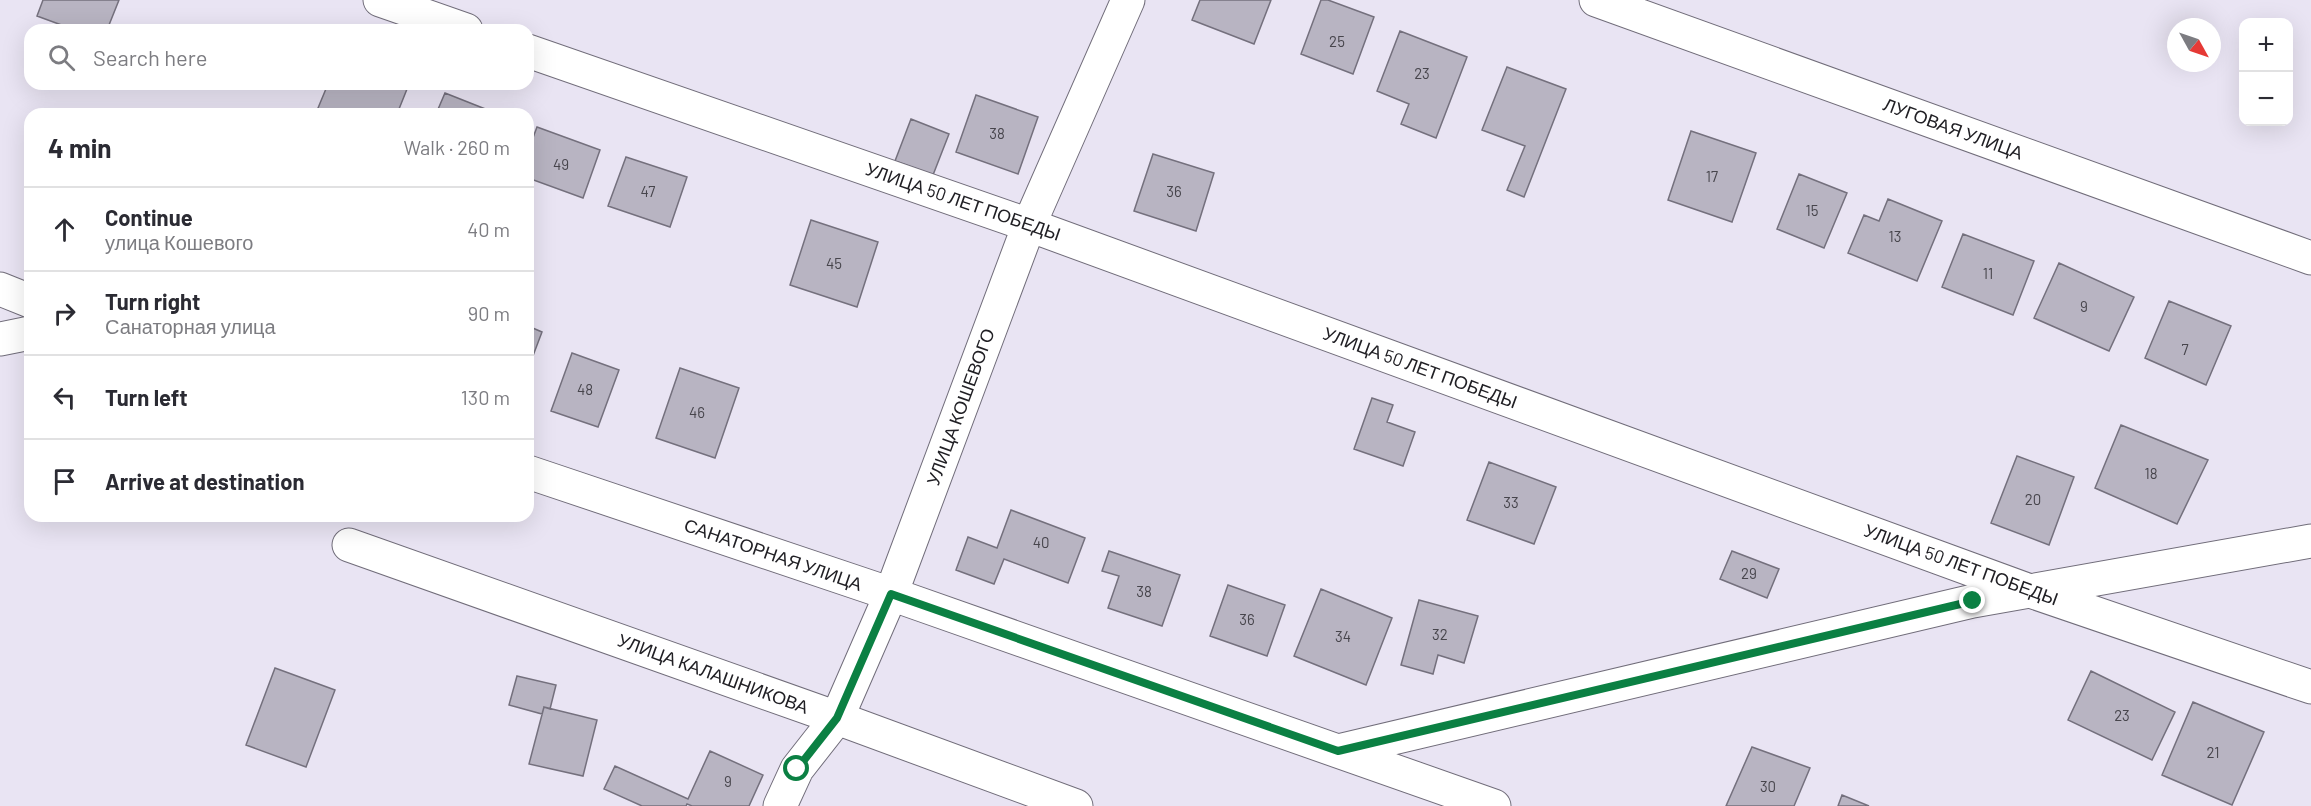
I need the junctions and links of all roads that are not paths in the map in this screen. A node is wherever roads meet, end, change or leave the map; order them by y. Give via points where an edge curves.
1 (380, 0) edge
2 (1128, 0) edge
3 (1596, 0) edge
4 (449, 24) edge
5 (534, 53) edge
6 (1029, 225) junction
7 (2311, 258) edge
8 (0, 289) edge
9 (24, 299) edge
10 (24, 334) edge
11 (0, 339) edge
12 (534, 474) edge
13 (2311, 541) edge
14 (349, 546) dead end
15 (2030, 591) junction
16 (891, 594) junction
17 (2311, 687) edge
18 (837, 718) junction
19 (1338, 751) junction
20 (780, 806) edge
21 (1076, 806) edge
22 (1494, 806) edge

1 - 4 street
2 - 6 street, УЛИЦА КОШЕВОГО
3 - 7 street, ЛУГОВАЯ УЛИЦА
5 - 6 street, УЛИЦА 50 ЛЕТ ПОБЕДЫ
6 - 15 street, УЛИЦА 50 ЛЕТ ПОБЕДЫ
6 - 16 street, УЛИЦА КОШЕВОГО
8 - 9 street
10 - 11 street
12 - 16 street, САНАТОРНАЯ УЛИЦА
13 - 15 street
14 - 18 street, УЛИЦА КАЛАШНИКОВА
15 - 17 street, УЛИЦА 50 ЛЕТ ПОБЕДЫ
15 - 19 street via 1973,601
16 - 18 street, УЛИЦА КОШЕВОГО
16 - 19 street, САНАТОРНАЯ УЛИЦА
18 - 20 street, УЛИЦА КОШЕВОГО via 797,769
18 - 21 street, УЛИЦА КАЛАШНИКОВА
19 - 22 street, САНАТОРНАЯ УЛИЦА

